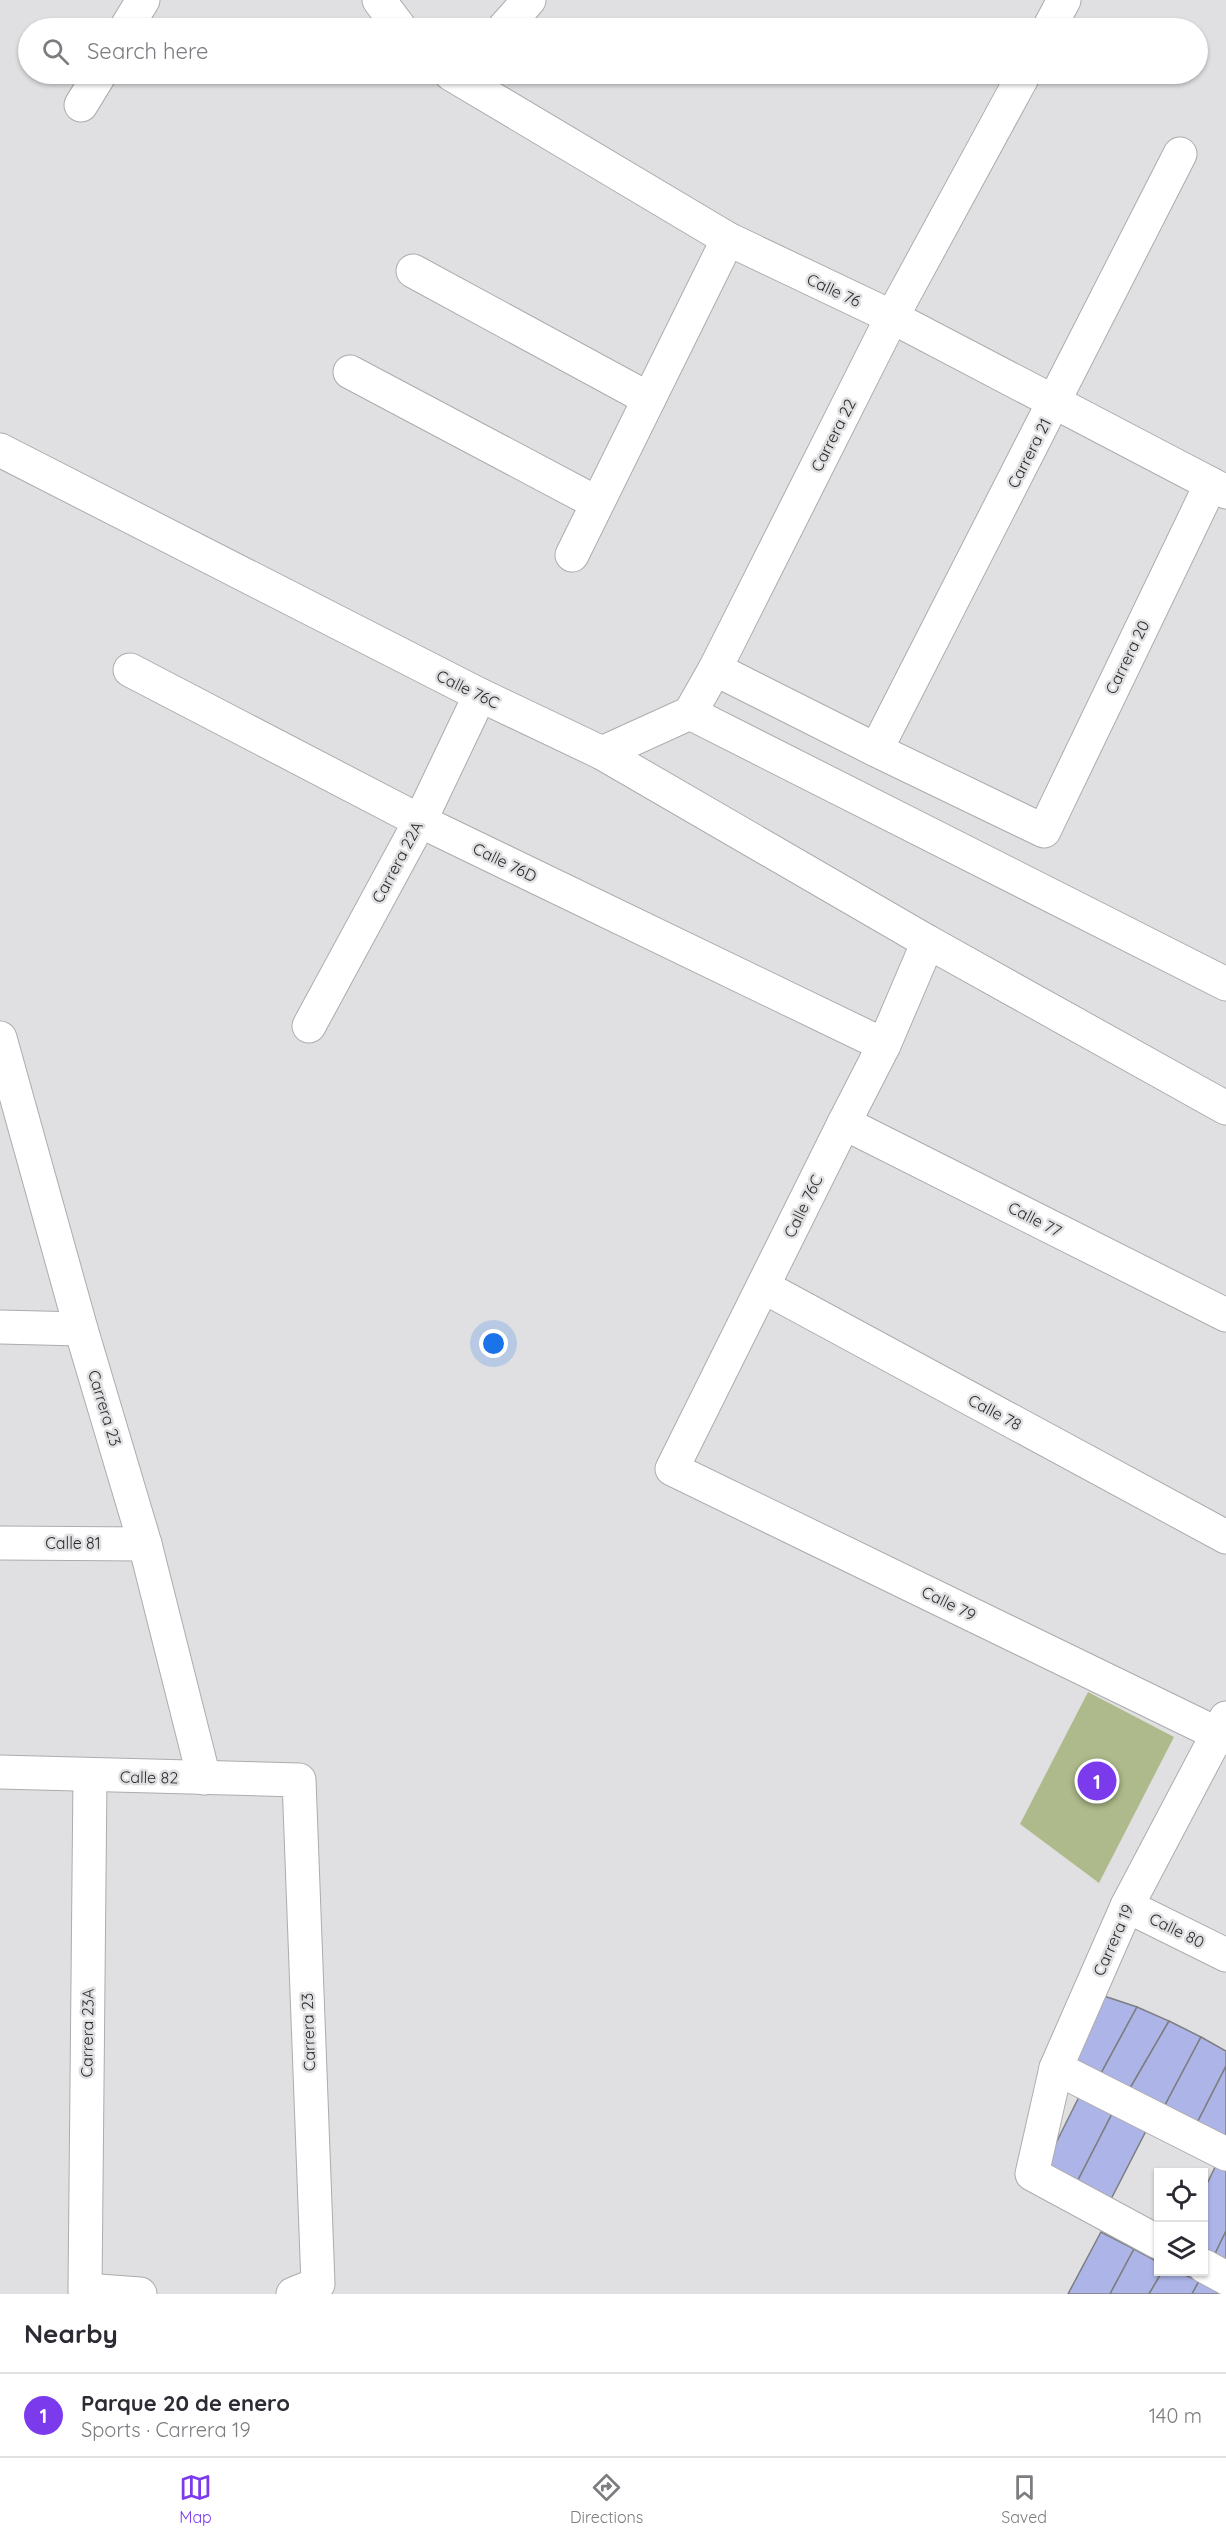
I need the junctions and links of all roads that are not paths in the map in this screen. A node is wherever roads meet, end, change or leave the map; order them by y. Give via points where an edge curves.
1 (143, 0) edge
2 (380, 0) edge
3 (529, 0) edge
4 (1064, 0) edge
5 (132, 18) edge
6 (393, 18) edge
7 (513, 18) edge
8 (1054, 18) edge
9 (94, 84) edge
10 (472, 84) edge
11 (1019, 84) edge
12 (81, 105) dead end
13 (1180, 154) dead end
14 (728, 239) junction
15 (413, 271) dead end
16 (892, 317) junction
17 (350, 372) dead end
18 (649, 399) junction
19 (1054, 404) junction
20 (0, 450) edge
21 (1219, 488) edge
22 (597, 503) junction
23 (572, 555) dead end
24 (715, 669) junction
25 (130, 670) dead end
26 (480, 695) junction
27 (690, 712) junction
28 (876, 750) junction
29 (602, 753) junction
30 (420, 821) junction
31 (928, 942) junction
32 (1226, 984) edge
33 (309, 1026) dead end
34 (0, 1038) edge
35 (884, 1045) junction
36 (7, 1098) edge
37 (1226, 1108) edge
38 (843, 1122) junction
39 (764, 1287) junction
40 (1226, 1315) edge
41 (0, 1327) edge
42 (81, 1329) junction
43 (672, 1469) joint
44 (1226, 1537) edge
45 (0, 1543) edge
46 (145, 1544) junction
47 (1223, 1730) edge
48 (0, 1772) edge
49 (90, 1776) junction
50 (204, 1778) junction
51 (298, 1780) joint
52 (1127, 1906) junction
53 (1226, 1955) edge
54 (1056, 2068) junction
55 (1226, 2154) edge
56 (1154, 2240) edge
57 (1208, 2269) edge
58 (1226, 2278) edge
59 (306, 2289) edge
60 (140, 2294) edge

1 - 5 street
2 - 6 street
3 - 7 street
4 - 8 street
9 - 12 street
10 - 14 street, Calle 76
11 - 16 street, Carrera 22
13 - 19 street, Carrera 21
14 - 16 street, Calle 76
14 - 18 street
15 - 18 street
16 - 19 street, Calle 76
16 - 24 street, Carrera 22
17 - 22 street
18 - 22 street
19 - 21 street, Calle 76
19 - 28 street, Carrera 21
20 - 26 street, Calle 76C
21 - 28 street, Carrera 20 via 1044,831
22 - 23 street
24 - 27 street, Carrera 22
24 - 28 street
25 - 30 street, Calle 76D
26 - 29 street, Calle 76C
26 - 30 street, Carrera 22A
27 - 29 street
27 - 32 street
29 - 31 street, Calle 76C
30 - 33 street, Carrera 22A
30 - 35 street, Calle 76D
31 - 35 street, Calle 76C
31 - 37 street, Calle 76C
34 - 36 street, Carrera 23
35 - 38 street, Calle 76C
36 - 42 street, Carrera 23
38 - 39 street, Calle 76C
38 - 40 street, Calle 77
39 - 43 street, Calle 76C
39 - 44 street, Calle 78
41 - 42 street
42 - 46 street, Carrera 23
43 - 47 street, Calle 79
45 - 46 street, Calle 81
46 - 50 street, Carrera 23
47 - 52 street, Carrera 19
48 - 49 street, Calle 82
49 - 50 street, Calle 82
49 - 60 street, Carrera 23A via 85,2290
50 - 51 street, Calle 82
51 - 59 street, Carrera 23
52 - 53 street, Calle 80
52 - 54 street, Carrera 19
54 - 55 street
54 - 56 street, Carrera 19 via 1032,2174
57 - 58 street

